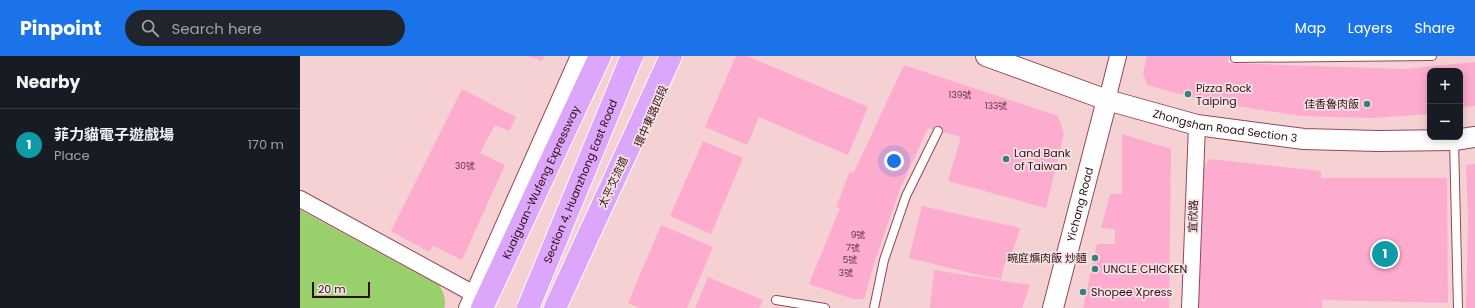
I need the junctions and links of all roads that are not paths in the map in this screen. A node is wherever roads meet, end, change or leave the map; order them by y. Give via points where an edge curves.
1 (579, 56) edge
2 (600, 56) edge
3 (632, 56) edge
4 (639, 56) edge
5 (671, 56) edge
6 (678, 56) edge
7 (986, 56) edge
8 (1118, 56) edge
9 (1432, 56) edge
10 (1387, 57) edge
11 (1235, 58) dead end
12 (1107, 100) junction
13 (1197, 125) junction
14 (938, 131) dead end
15 (1475, 137) edge
16 (1463, 139) edge
17 (1454, 140) joint
18 (300, 199) edge
19 (569, 207) junction
20 (776, 300) dead end
21 (475, 303) edge
22 (523, 308) edge
23 (528, 308) edge
24 (555, 308) edge
25 (564, 308) edge
26 (825, 308) edge
27 (874, 308) edge
28 (1052, 308) edge
29 (1190, 308) edge
30 (1458, 308) edge

1 - 21 street
2 - 21 highway, Kuaiguan-Wufeng Expressway
3 - 19 highway, bridge
4 - 19 street, Section 4, Huanzhong East Road
5 - 24 highway, 太平交流道
6 - 25 street, 環中東路四段
7 - 12 street, Zhongshan Road Section 3
8 - 12 street
9 - 10 lane
10 - 11 lane
12 - 13 street, Zhongshan Road Section 3
12 - 28 street, Yichang Road
13 - 17 street, Zhongshan Road Section 3 via 1304,139
13 - 29 street, 宜欣路
14 - 27 lane via 906,196 884,260
15 - 16 street, Zhongshan Road Section 3
17 - 30 lane
18 - 21 street
19 - 22 street, Section 4, Huanzhong East Road
19 - 23 highway, bridge
20 - 26 lane

